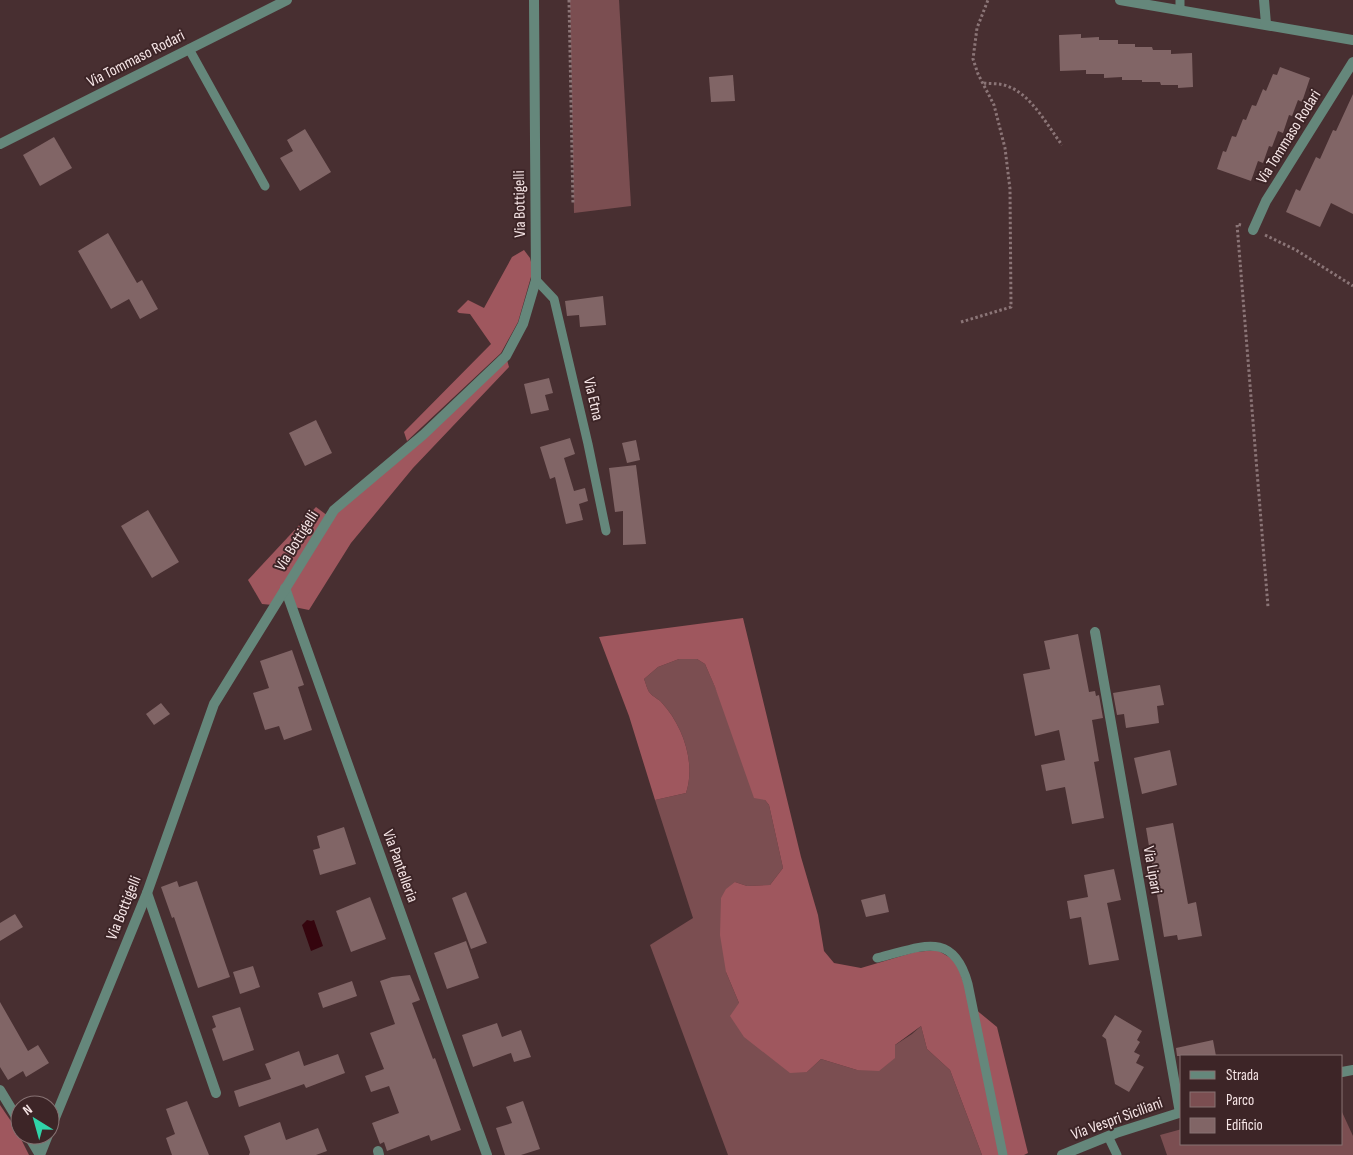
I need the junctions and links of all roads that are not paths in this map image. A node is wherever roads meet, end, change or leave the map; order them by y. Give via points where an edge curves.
1 (286, 0) edge
2 (534, 0) edge
3 (1120, 0) edge
4 (1264, 0) edge
5 (1180, 5) edge
6 (1266, 24) junction
7 (1353, 40) edge
8 (189, 49) junction
9 (1353, 62) edge
10 (0, 144) edge
11 (266, 186) dead end
12 (1254, 230) road end
13 (536, 280) junction
14 (606, 531) dead end
15 (286, 588) junction
16 (1095, 632) dead end
17 (147, 893) junction
18 (877, 958) dead end
19 (0, 1090) edge
20 (216, 1093) dead end
21 (10, 1106) edge
22 (60, 1106) edge
23 (1180, 1106) edge
24 (1180, 1112) edge
25 (1108, 1136) junction
26 (487, 1155) edge
27 (1003, 1155) edge
28 (1062, 1155) edge
29 (1117, 1155) edge

1 - 8 street, Via Tommaso Rodari
2 - 13 street, Via Bottigelli
3 - 5 street
4 - 6 street
5 - 6 street
6 - 7 street
8 - 10 street, Via Tommaso Rodari
8 - 11 lane
9 - 12 street, Via Tommaso Rodari via 1266,202
13 - 14 lane, Via Etna via 554,299
13 - 15 street, Via Bottigelli via 523,324 506,356 423,435 334,510
15 - 17 street, Via Bottigelli via 214,704
15 - 26 street, Via Pantelleria
16 - 23 street, Via Lipari
17 - 20 street
17 - 22 street, Via Bottigelli
18 - 27 lane via 940,947 953,952 961,963
19 - 21 street
24 - 25 street, Via Vespri Siciliani
25 - 28 street, Via Vespri Siciliani
25 - 29 lane

